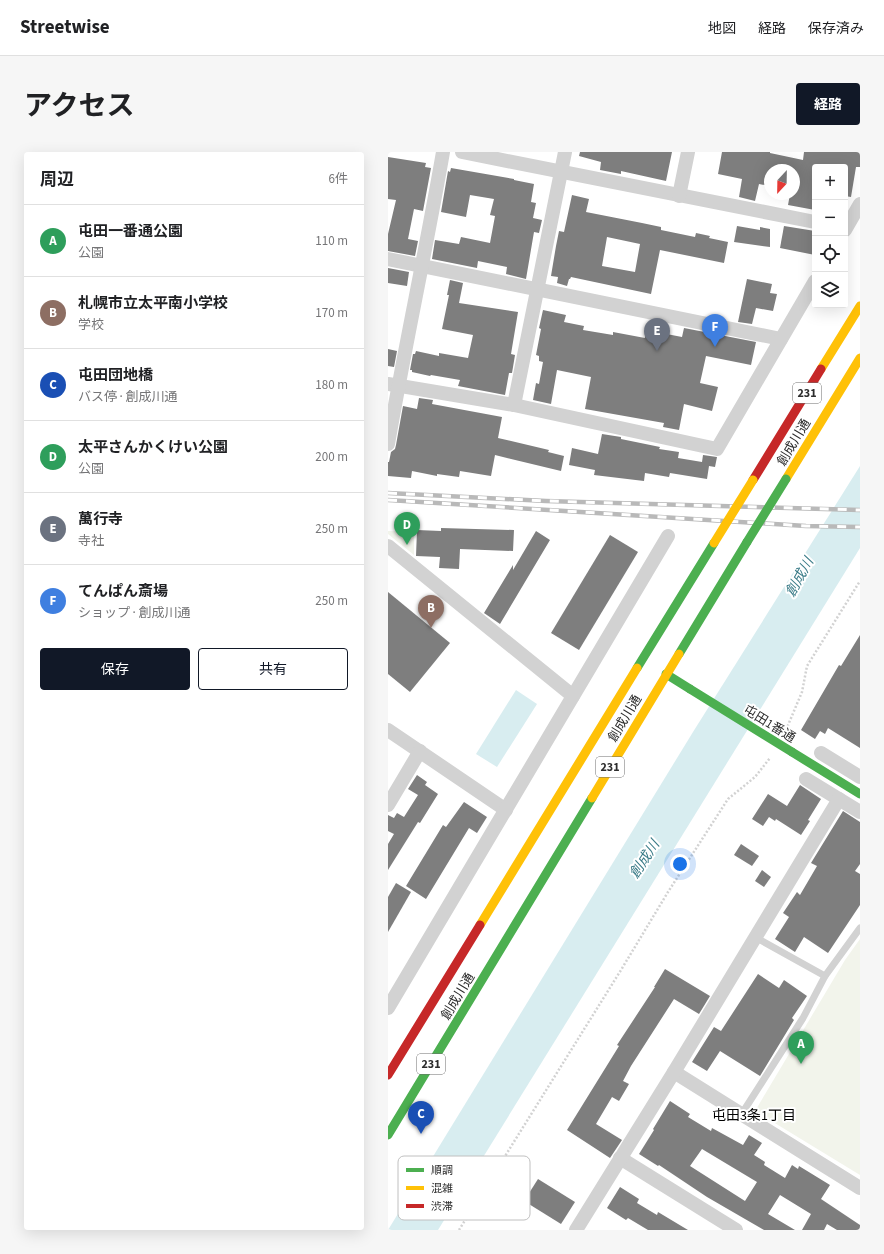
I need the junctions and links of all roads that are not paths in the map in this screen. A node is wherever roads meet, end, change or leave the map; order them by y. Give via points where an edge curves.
1 (443, 152) edge
2 (462, 152) edge
3 (565, 152) edge
4 (688, 152) edge
5 (484, 154) edge
6 (561, 171) junction
7 (679, 196) junction
8 (860, 204) edge
9 (812, 221) edge
10 (848, 224) edge
11 (388, 259) edge
12 (423, 266) junction
13 (812, 286) edge
14 (538, 289) junction
15 (860, 306) edge
16 (782, 339) junction
17 (860, 358) edge
18 (393, 385) edge
19 (514, 405) junction
20 (388, 444) edge
21 (668, 536) dead end
22 (388, 546) edge
23 (666, 674) junction
24 (573, 696) junction
25 (388, 730) edge
26 (420, 751) junction
27 (821, 753) dead end
28 (860, 777) edge
29 (806, 780) dead end
30 (860, 794) edge
31 (839, 800) junction
32 (388, 805) edge
33 (506, 810) junction
34 (860, 812) edge
35 (860, 928) edge
36 (755, 937) junction
37 (825, 976) junction
38 (388, 1008) edge
39 (674, 1072) junction
40 (388, 1075) edge
41 (741, 1115) junction
42 (388, 1135) edge
43 (620, 1158) junction
44 (860, 1188) edge
45 (576, 1230) edge
46 (736, 1230) edge

1 - 12 street
2 - 5 street
3 - 6 street
4 - 7 street
5 - 6 street
6 - 7 street
6 - 14 street
7 - 9 street
8 - 10 street
11 - 12 street
12 - 14 street
12 - 18 street
13 - 16 street
14 - 16 street
14 - 19 street
15 - 40 main road, 創成川通 / 231, bridge
16 - 19 street via 717,449
17 - 23 main road, 創成川通 / 231, bridge
18 - 19 street
18 - 20 street
21 - 24 street
22 - 24 street
23 - 30 main road, 屯田1番通, bridge
23 - 42 main road, 創成川通 / 231
24 - 33 street
25 - 26 street
26 - 32 street
26 - 33 street
27 - 28 street
29 - 31 street
31 - 34 street
31 - 36 street
33 - 38 street
35 - 37 lane
36 - 37 lane
36 - 39 street
37 - 41 lane via 803,1018
39 - 41 street
39 - 43 street
41 - 44 street
43 - 45 street
43 - 46 street

